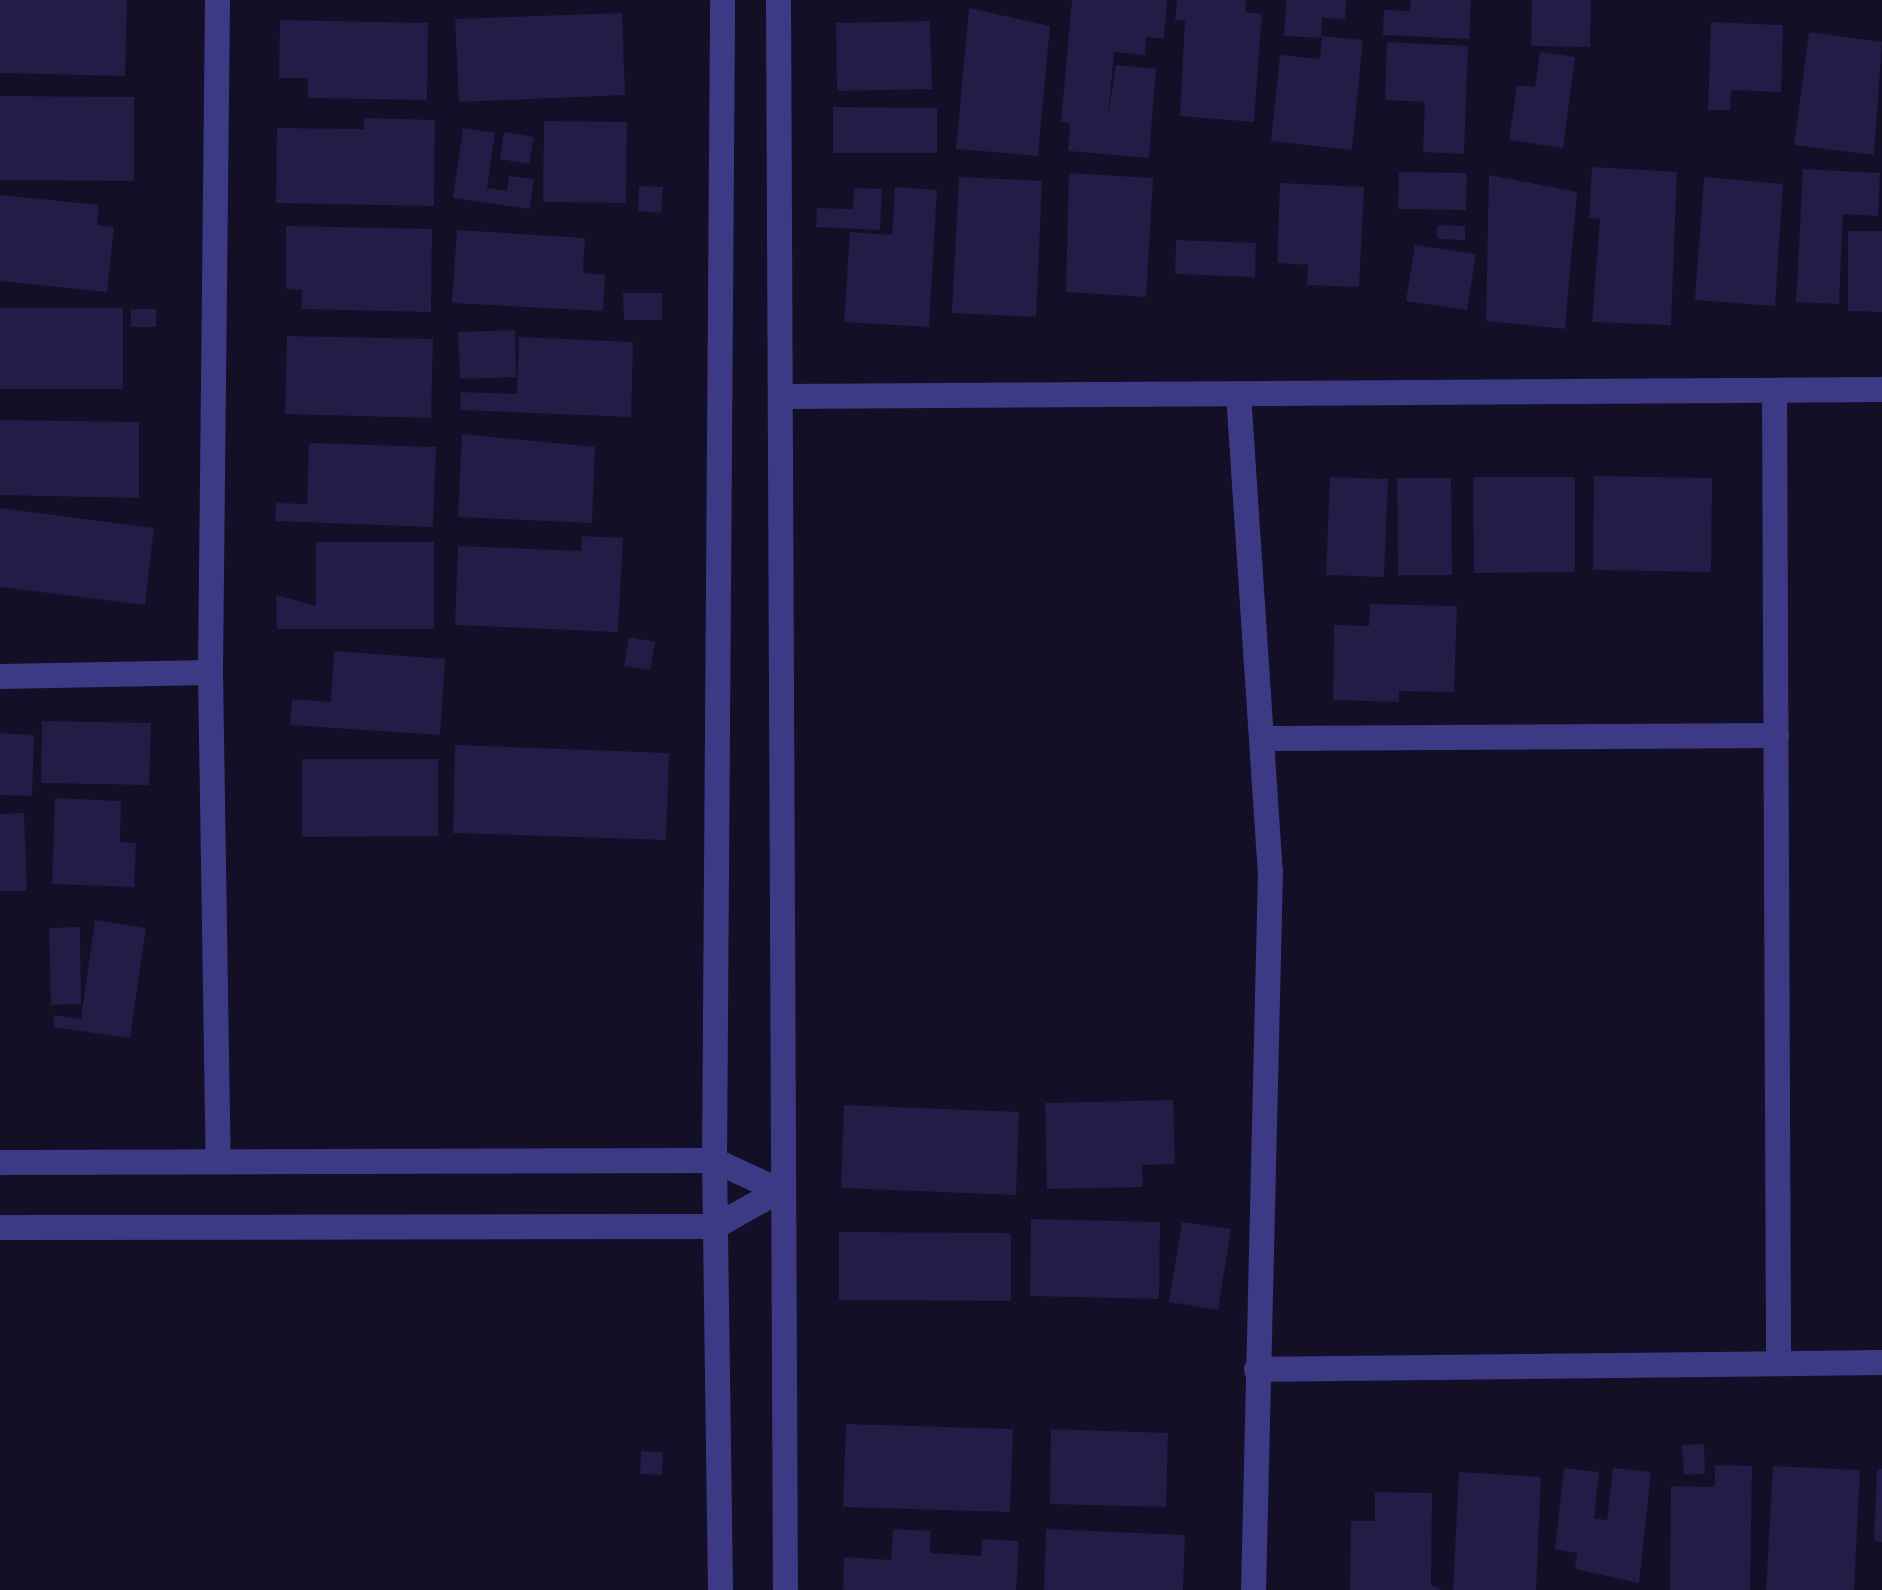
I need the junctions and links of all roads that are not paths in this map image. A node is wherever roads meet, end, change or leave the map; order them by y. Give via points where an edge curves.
1 (217, 0) edge
2 (722, 0) edge
3 (778, 0) edge
4 (1882, 389) edge
5 (1774, 390) junction
6 (1238, 393) junction
7 (783, 396) junction
8 (210, 672) junction
9 (0, 676) edge
10 (1776, 735) junction
11 (1261, 738) junction
12 (218, 1160) junction
13 (714, 1160) junction
14 (0, 1162) edge
15 (779, 1190) junction
16 (715, 1226) junction
17 (0, 1227) edge
18 (1882, 1362) edge
19 (1778, 1363) junction
20 (1256, 1369) junction
21 (720, 1590) edge
22 (785, 1590) edge
23 (1253, 1590) edge

1 - 8 street
2 - 13 street
3 - 7 street
4 - 5 street
5 - 6 street
5 - 10 street
6 - 7 street
6 - 11 street
7 - 15 street
8 - 9 street
8 - 12 street
10 - 11 street
10 - 19 street
11 - 20 street via 1270,870
12 - 13 street
12 - 14 street
13 - 15 street
13 - 16 street
15 - 16 street
15 - 22 street
16 - 17 street
16 - 21 street
18 - 19 street
19 - 20 street
20 - 23 street

